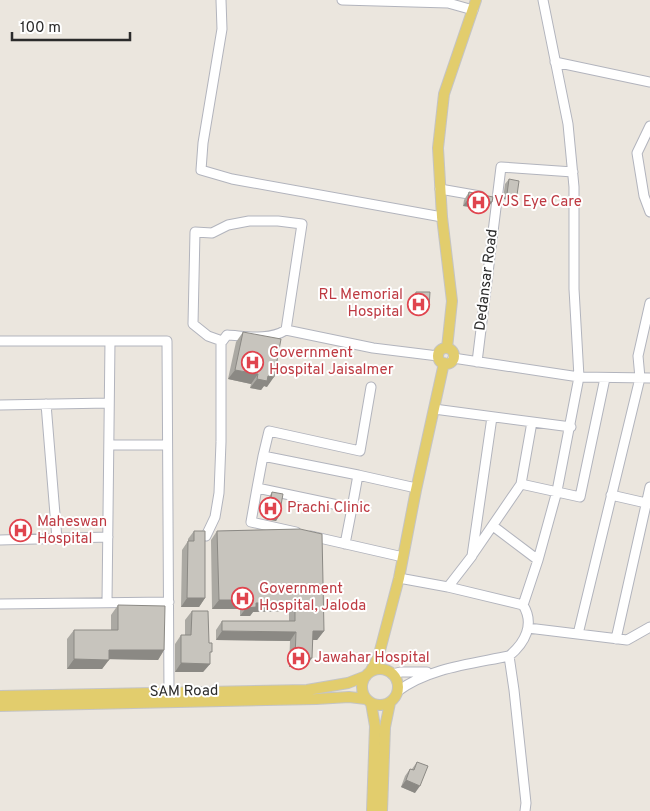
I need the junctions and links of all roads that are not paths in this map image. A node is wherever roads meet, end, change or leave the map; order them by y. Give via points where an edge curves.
1 (221, 0) edge
2 (342, 0) edge
3 (543, 0) edge
4 (475, 5) edge
5 (555, 62) junction
6 (650, 82) edge
7 (650, 126) edge
8 (572, 172) junction
9 (440, 189) junction
10 (497, 199) junction
11 (650, 212) edge
12 (442, 217) junction
13 (650, 303) edge
14 (286, 330) junction
15 (0, 341) edge
16 (110, 341) junction
17 (222, 341) junction
18 (445, 359) junction
19 (477, 362) junction
20 (579, 377) junction
21 (605, 378) junction
22 (640, 378) junction
23 (650, 378) edge
24 (371, 387) dead end
25 (110, 403) junction
26 (46, 404) junction
27 (0, 405) edge
28 (434, 409) junction
29 (492, 416) junction
30 (532, 422) junction
31 (570, 427) junction
32 (109, 445) junction
33 (168, 445) junction
34 (264, 456) junction
35 (358, 475) junction
36 (521, 484) junction
37 (650, 487) edge
38 (258, 488) junction
39 (416, 488) junction
40 (557, 492) junction
41 (611, 495) junction
42 (646, 503) junction
43 (352, 508) junction
44 (493, 526) junction
45 (206, 536) edge
46 (108, 538) junction
47 (57, 539) junction
48 (0, 540) edge
49 (346, 544) junction
50 (472, 556) junction
51 (403, 557) junction
52 (538, 560) junction
53 (399, 578) junction
54 (448, 587) junction
55 (107, 602) junction
56 (169, 602) junction
57 (0, 604) edge
58 (523, 605) junction
59 (650, 627) edge
60 (528, 628) junction
61 (578, 634) junction
62 (616, 639) junction
63 (509, 656) junction
64 (378, 658) junction
65 (439, 671) junction
66 (368, 674) junction
67 (392, 674) junction
68 (398, 691) junction
69 (169, 692) junction
70 (0, 696) edge
71 (369, 701) junction
72 (390, 703) junction
73 (0, 706) edge
74 (372, 811) edge
75 (382, 811) edge
76 (525, 811) edge

1 - 12 street via 222,29 202,170 232,179
2 - 4 street
3 - 5 street
4 - 9 main road via 444,94 438,148
5 - 6 street
5 - 8 street via 568,124
7 - 11 street via 637,153
8 - 10 street, Dedansar Road via 501,168
8 - 20 street
9 - 10 street
9 - 12 main road
10 - 19 street, Dedansar Road
12 - 18 main road via 452,301 447,348 440,350
13 - 22 street via 638,356
14 - 17 street via 259,337 227,335
14 - 17 street via 302,224 278,221 228,225 212,233 195,232 193,324 208,336
14 - 18 street
15 - 16 street
16 - 25 street
16 - 33 street via 166,341
17 - 45 street via 219,493 215,517
18 - 19 street
18 - 28 main road
19 - 20 street
20 - 21 street
20 - 31 street
21 - 22 street
21 - 40 street via 580,497
22 - 23 street
22 - 41 street
24 - 34 street via 360,451 269,431
25 - 26 street
25 - 32 street
26 - 27 street
26 - 47 street
28 - 29 street
28 - 39 main road
29 - 30 street
29 - 50 street
30 - 31 street
30 - 36 street
31 - 40 street
32 - 33 street
32 - 46 street
33 - 56 street
34 - 35 street
34 - 38 street
35 - 39 street
35 - 43 street
36 - 40 street
36 - 44 street
37 - 42 street
38 - 43 street
38 - 49 street via 252,522
39 - 51 main road
40 - 52 street
41 - 42 street
41 - 61 street
42 - 62 street
43 - 49 street
44 - 50 street
44 - 52 street
46 - 47 street
46 - 55 street
47 - 48 street
49 - 51 street
50 - 54 street
51 - 53 main road
52 - 58 street
53 - 54 street
53 - 64 main road
54 - 58 street
55 - 56 street
55 - 57 street
56 - 69 street
58 - 60 street via 529,618
59 - 62 street via 627,640
60 - 61 street
60 - 63 street via 524,640
61 - 62 street
63 - 65 street
63 - 76 street
64 - 66 main road
64 - 67 main road via 382,667
65 - 67 street
65 - 68 street via 418,678
66 - 67 main road via 382,669
66 - 69 main road, SAM Road via 348,683 307,690
66 - 71 main road via 362,685 363,695
67 - 68 main road
68 - 72 main road
69 - 70 main road, SAM Road
71 - 72 main road via 382,706
71 - 73 main road via 349,697
71 - 74 main road via 375,726
72 - 75 main road via 385,727

